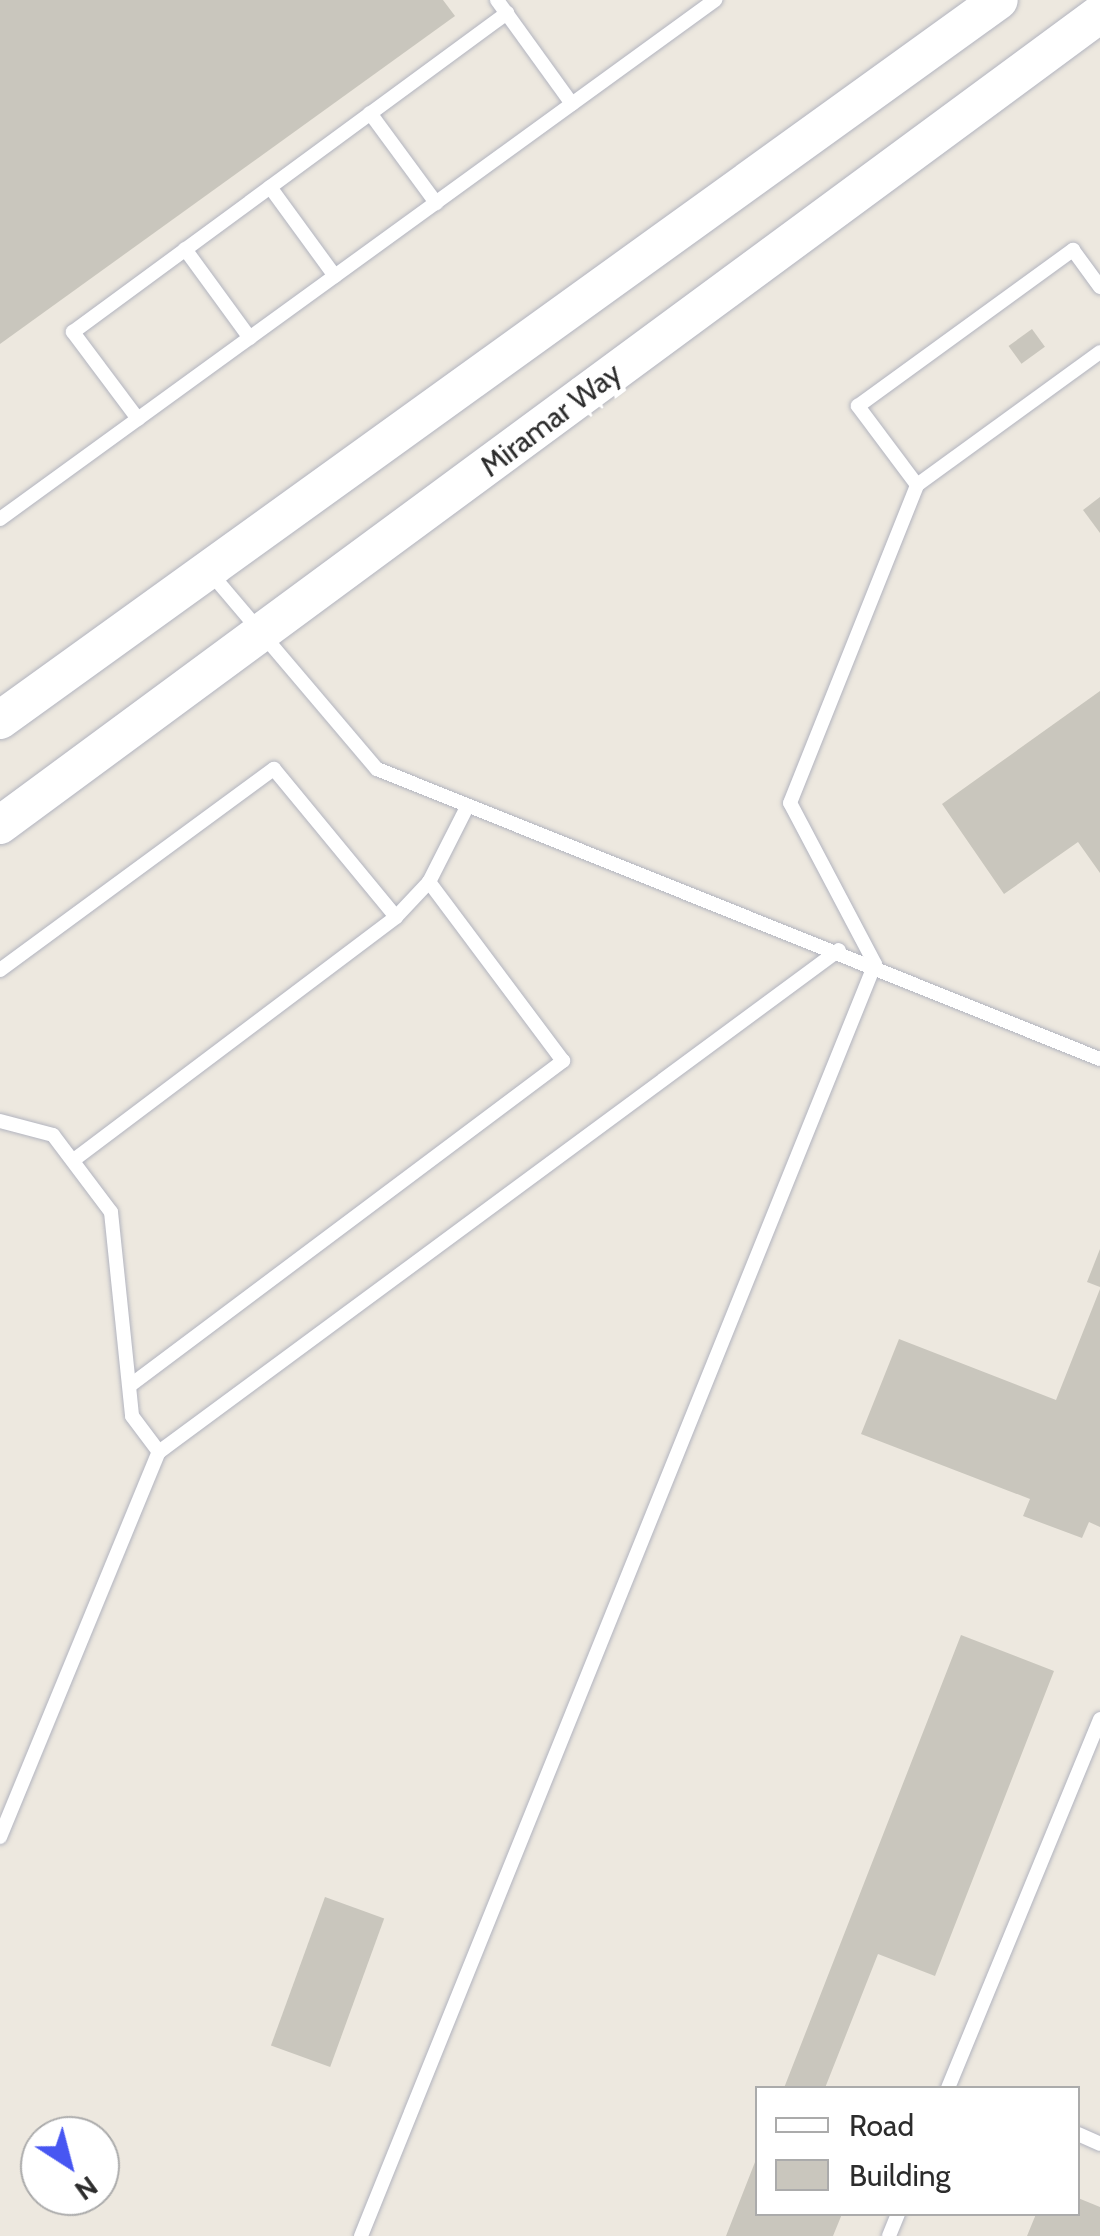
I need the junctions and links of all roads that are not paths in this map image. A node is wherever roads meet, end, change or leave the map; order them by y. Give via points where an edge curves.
1 (715, 0) edge
2 (1000, 0) edge
3 (502, 6) edge
4 (1100, 14) edge
5 (572, 104) junction
6 (370, 113) junction
7 (270, 187) junction
8 (436, 203) junction
9 (186, 249) junction
10 (335, 276) junction
11 (1100, 287) edge
12 (250, 338) junction
13 (1100, 352) edge
14 (138, 420) junction
15 (916, 486) junction
16 (0, 520) edge
17 (207, 569) junction
18 (258, 637) junction
19 (0, 720) edge
20 (465, 812) junction
21 (0, 824) edge
22 (429, 882) junction
23 (396, 916) junction
24 (839, 950) junction
25 (875, 964) junction
26 (0, 970) edge
27 (1100, 1059) edge
28 (0, 1121) edge
29 (75, 1159) junction
30 (132, 1384) junction
31 (159, 1452) junction
32 (1100, 1719) edge
33 (0, 1837) edge
34 (954, 2086) edge
35 (361, 2236) edge

1 - 5 lane
2 - 17 main road
3 - 5 lane
3 - 6 lane
4 - 18 main road, Miramar Way
5 - 8 lane
6 - 7 lane
6 - 8 lane
7 - 9 lane
7 - 10 lane
8 - 10 lane
9 - 12 lane
9 - 14 lane via 73,332
10 - 12 lane
11 - 15 lane via 1073,250 858,406
12 - 14 lane
13 - 15 lane
14 - 16 lane
15 - 25 lane via 790,803
17 - 18 lane
17 - 19 main road
18 - 20 lane via 377,769
18 - 21 main road, Miramar Way
20 - 22 lane
20 - 24 lane
22 - 23 lane
22 - 30 lane via 563,1061
23 - 26 lane via 274,769
23 - 29 lane
24 - 25 lane
24 - 31 lane
25 - 27 lane
25 - 35 lane
28 - 29 lane via 53,1135
29 - 30 lane via 111,1212
30 - 31 lane via 132,1416
31 - 33 lane
32 - 34 lane

